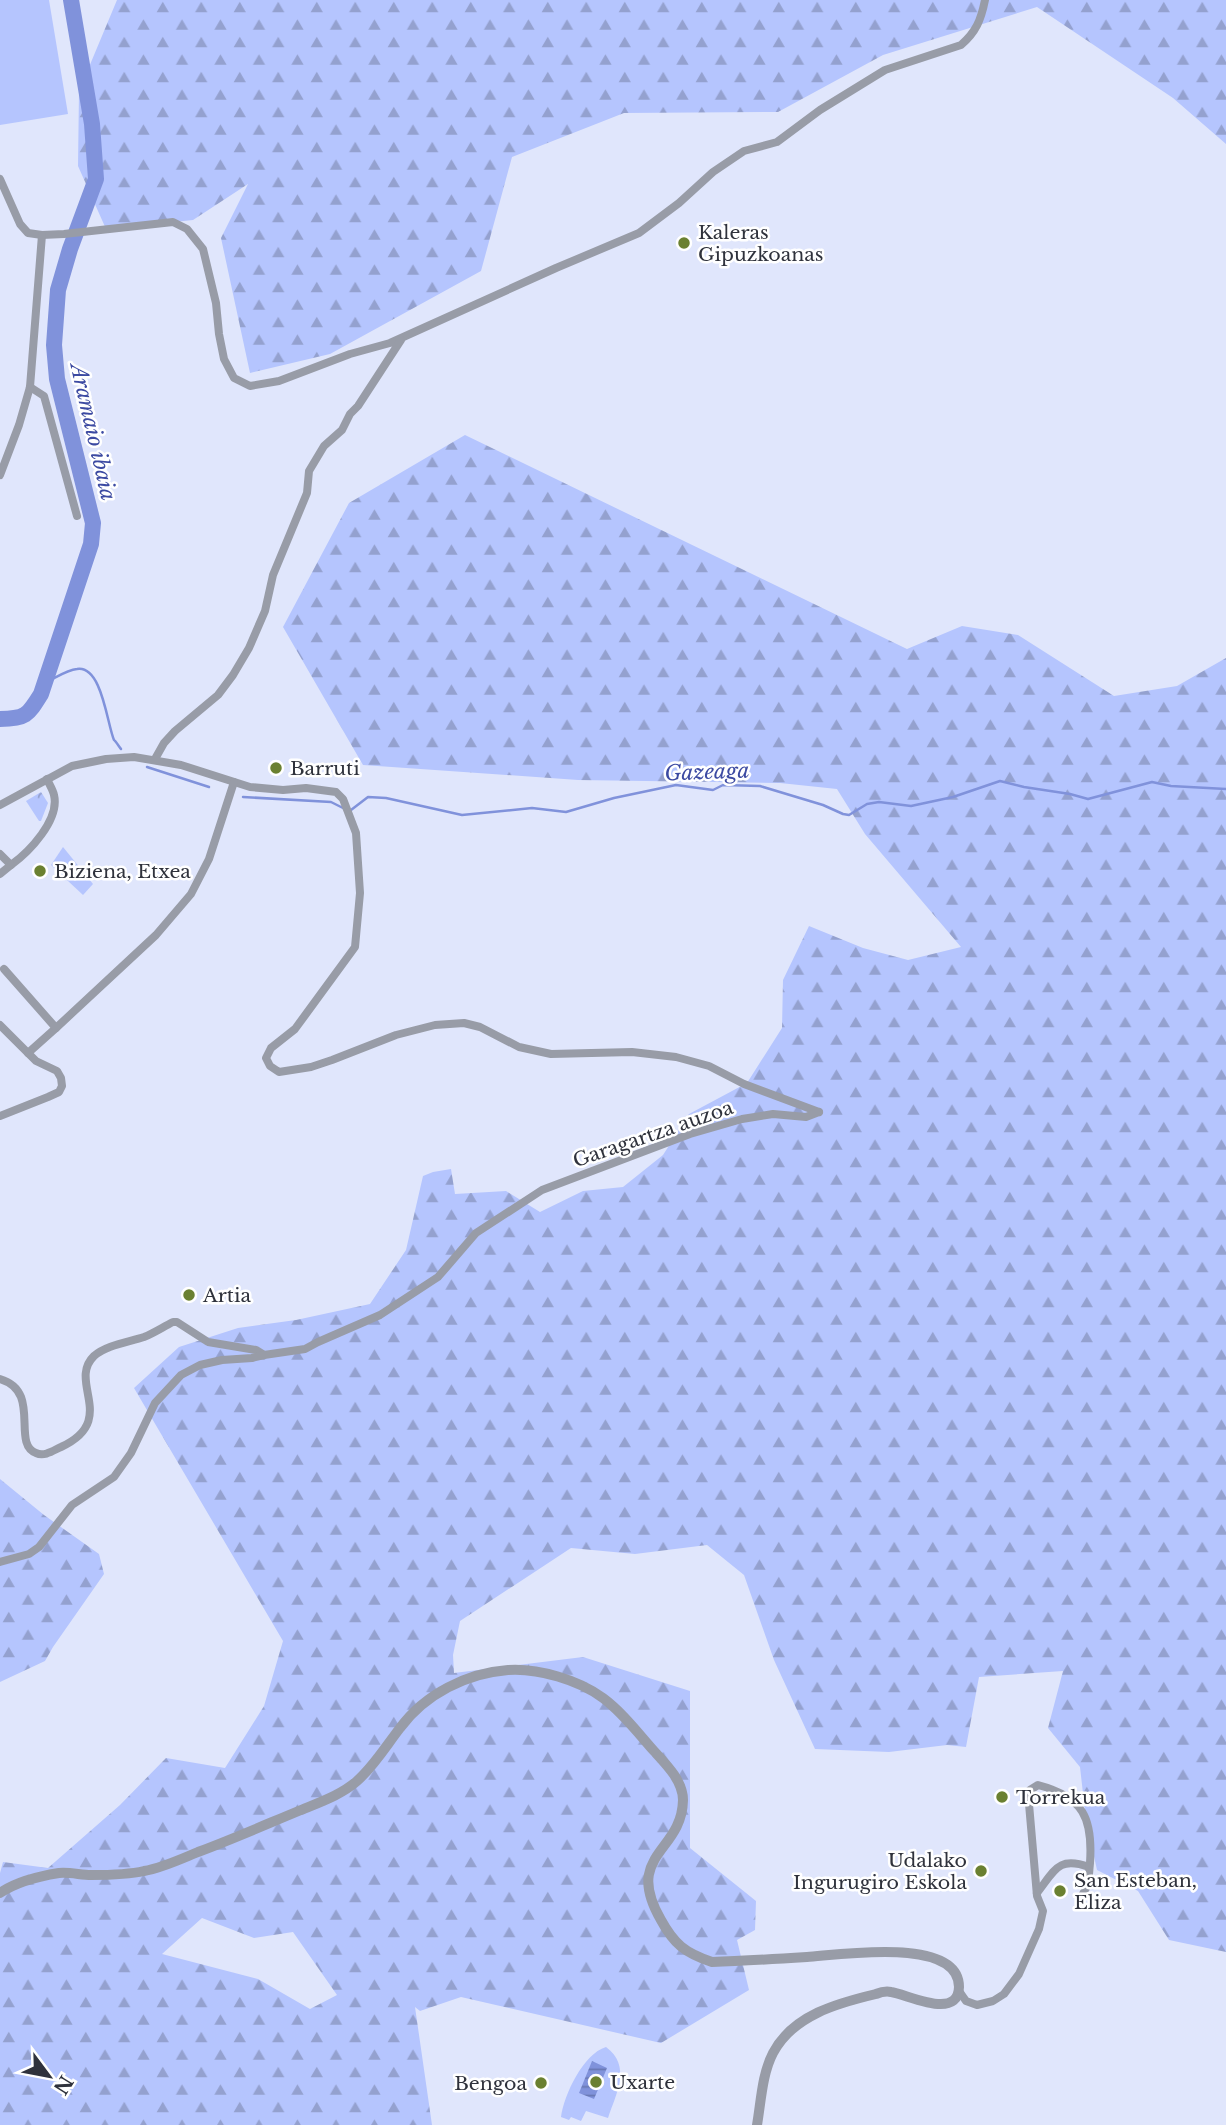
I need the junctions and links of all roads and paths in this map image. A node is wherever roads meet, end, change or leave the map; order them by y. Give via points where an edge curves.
1 (985, 0) edge
2 (0, 179) edge
3 (42, 235) junction
4 (403, 337) junction
5 (30, 387) junction
6 (0, 475) edge
7 (77, 516) dead end
8 (155, 759) junction
9 (47, 779) junction
10 (234, 782) junction
11 (0, 805) edge
12 (0, 854) edge
13 (11, 865) junction
14 (0, 874) edge
15 (4, 969) dead end
16 (0, 1025) edge
17 (56, 1028) junction
18 (28, 1053) junction
19 (0, 1116) edge
20 (264, 1354) junction
21 (0, 1379) edge
22 (0, 1562) edge
23 (1089, 1867) junction
24 (0, 1893) edge
25 (1037, 1893) junction
26 (1080, 1899) dead end
27 (959, 1991) junction
28 (757, 2125) edge

1 - 4 street via 977,28 961,45 885,70 777,142 744,151 639,233
2 - 3 street via 20,224 28,233
3 - 4 street via 173,222 187,229 203,249 224,359 234,378 250,386 279,381
3 - 5 street
4 - 8 street via 309,471 307,493 273,575 250,648 218,695 175,731
5 - 6 street
5 - 7 street via 44,396
8 - 9 street, Garagartza auzoa via 106,759 72,766
8 - 10 street, Garagartza auzoa
9 - 11 street, Garagartza auzoa
9 - 13 street via 55,795 50,820
10 - 17 street via 209,859 192,892 156,935
10 - 20 street, Garagartza auzoa via 336,792 356,833 360,893 355,947 295,1029 271,1048 265,1058 279,1072 321,1064 396,1035 464,1023 519,1047 551,1054 632,1052 677,1057 819,1112 806,1117 773,1114 742,1119 542,1191 475,1233 438,1277 403,1302 305,1349
12 - 13 street
13 - 14 street
15 - 17 street
16 - 18 street
17 - 18 street
18 - 19 street via 57,1071 62,1086 59,1092
20 - 21 street via 208,1342 177,1322 104,1350 87,1366 89,1417 83,1433 40,1454 26,1444 20,1392
20 - 22 street via 200,1365 181,1375 155,1403 114,1477 72,1505 39,1547
23 - 25 street via 1064,1864
23 - 25 street via 1091,1836 1082,1812 1063,1794 1034,1787 1029,1804
23 - 26 street via 1089,1887
24 - 27 street via 61,1872 144,1871 232,1839 356,1782 420,1706 459,1681 487,1671 532,1671 601,1696 678,1782 683,1797 681,1815 647,1879 656,1912 680,1947 712,1962 898,1951 942,1961 954,1969
25 - 27 street via 1042,1918 1009,1990 977,2005 966,2001
27 - 28 street via 945,2004 932,2005 888,1991 805,2019 773,2053

